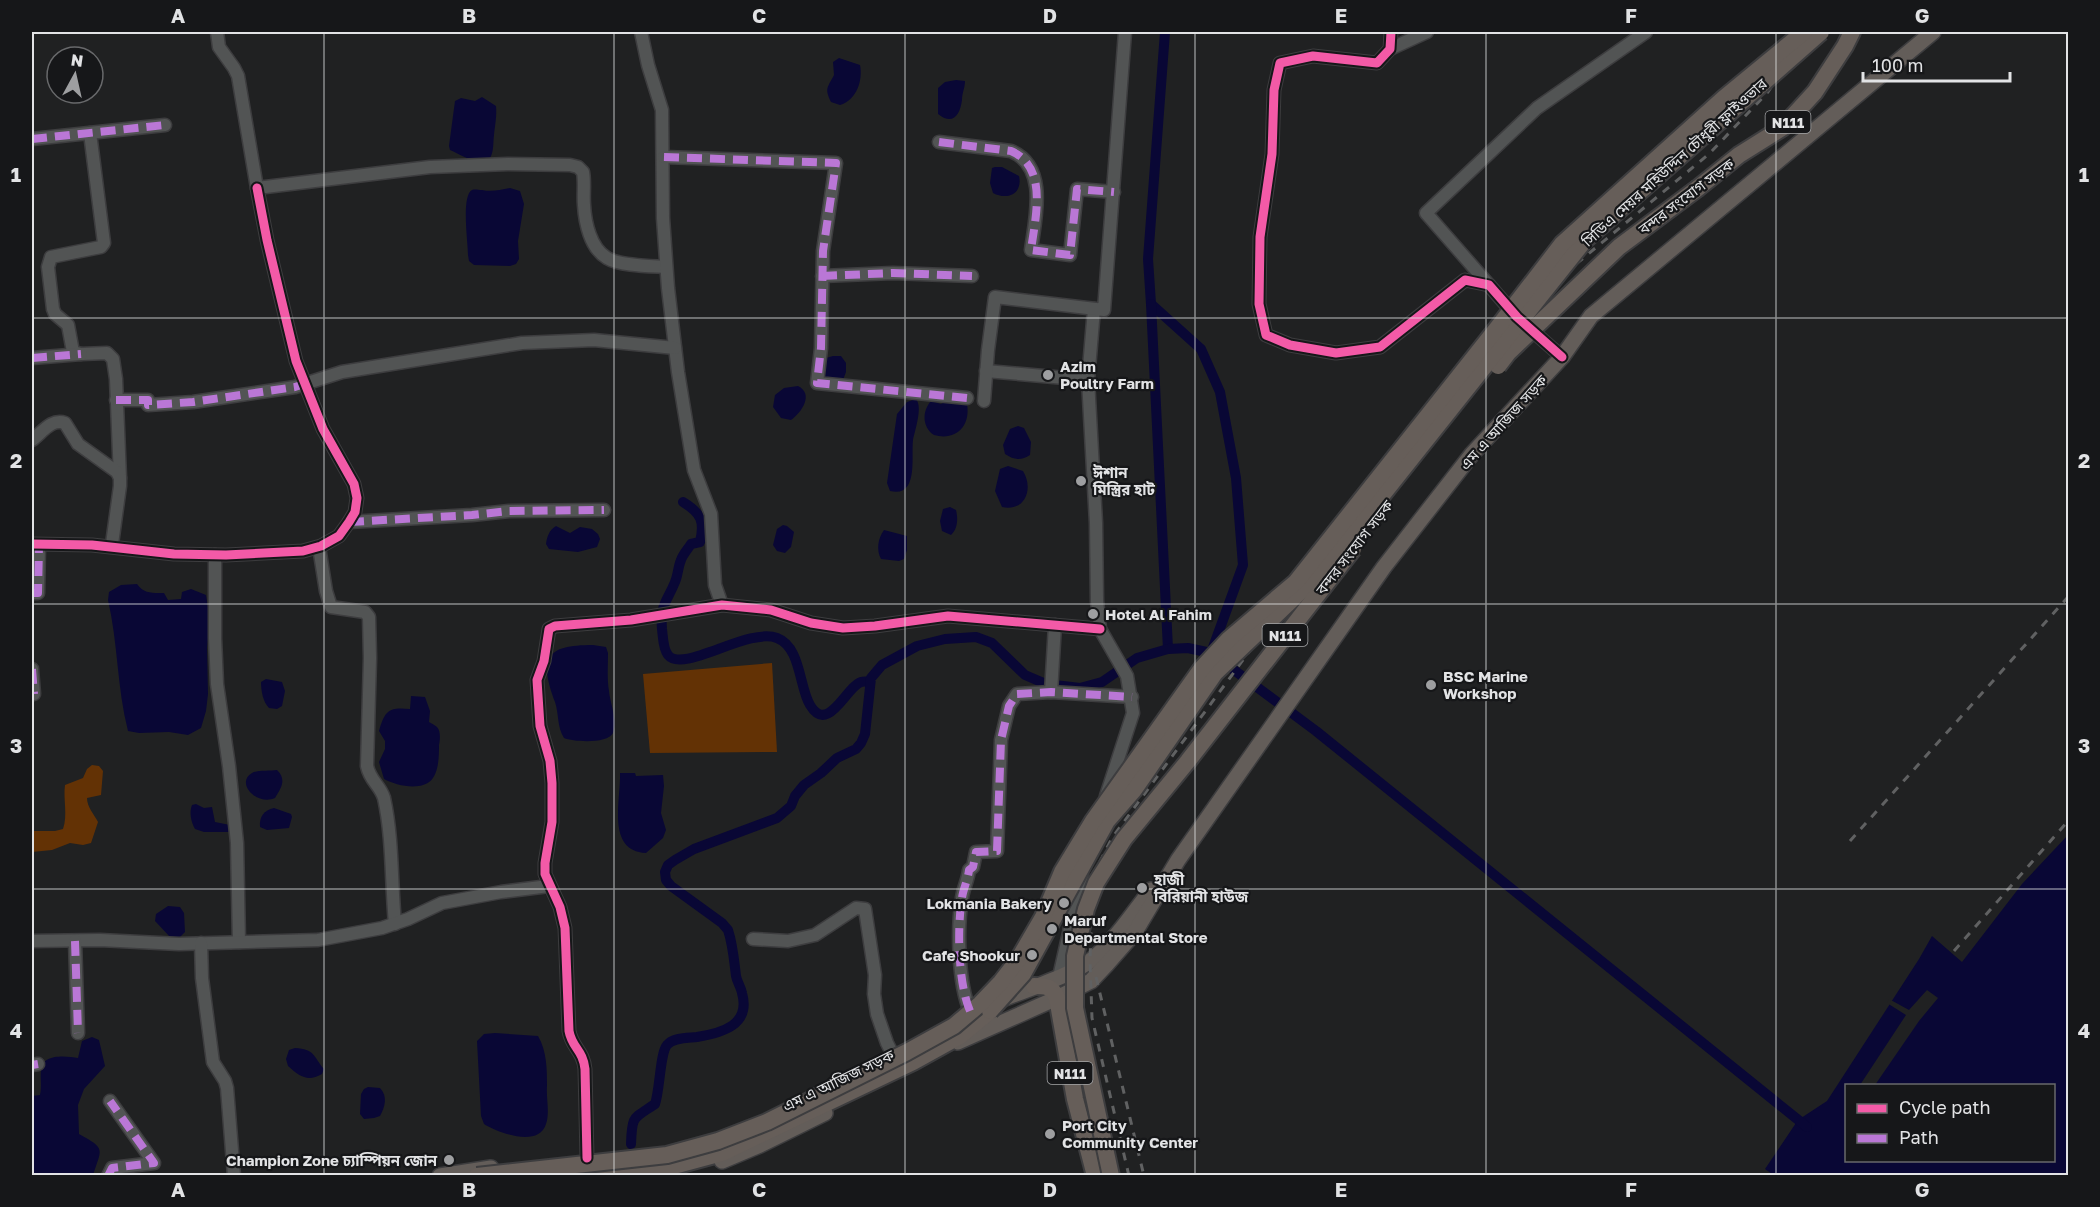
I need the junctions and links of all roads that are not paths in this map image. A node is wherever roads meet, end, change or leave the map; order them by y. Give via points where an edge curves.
1 (217, 32) edge
2 (641, 32) edge
3 (1125, 32) edge
4 (1391, 32) edge
5 (1427, 32) edge
6 (1646, 32) edge
7 (1804, 32) edge
8 (1821, 32) edge
9 (1852, 32) edge
10 (1933, 32) edge
11 (1390, 49) junction
12 (165, 125) dead end
13 (90, 133) junction
14 (32, 139) edge
15 (939, 142) dead end
16 (664, 157) junction
17 (257, 188) junction
18 (1114, 192) junction
19 (666, 267) junction
20 (822, 276) junction
21 (972, 276) dead end
22 (1489, 285) junction
23 (1094, 309) junction
24 (675, 348) junction
25 (81, 354) junction
26 (1562, 357) junction
27 (32, 358) edge
28 (986, 370) junction
29 (1088, 380) junction
30 (304, 384) junction
31 (967, 398) dead end
32 (116, 400) junction
33 (984, 401) dead end
34 (32, 440) edge
35 (120, 478) junction
36 (604, 510) dead end
37 (349, 522) junction
38 (35, 544) edge
39 (112, 544) dead end
40 (319, 547) junction
41 (215, 555) junction
42 (32, 593) edge
43 (722, 605) junction
44 (1055, 626) junction
45 (1100, 628) junction
46 (32, 669) edge
47 (1051, 692) junction
48 (34, 694) dead end
49 (1132, 697) junction
50 (1178, 860) junction
51 (549, 886) junction
52 (395, 924) junction
53 (753, 939) dead end
54 (75, 940) junction
55 (32, 941) edge
56 (239, 942) junction
57 (201, 943) junction
58 (1059, 976) junction
59 (1034, 986) junction
60 (1057, 998) junction
61 (970, 1011) junction
62 (78, 1033) dead end
63 (892, 1053) junction
64 (110, 1101) dead end
65 (587, 1158) junction
66 (108, 1176) edge
67 (234, 1176) edge
68 (440, 1176) edge
69 (477, 1176) edge
70 (578, 1176) edge
71 (648, 1176) edge
72 (1095, 1176) edge
73 (1111, 1176) edge

1 - 17 street via 219,48 238,76
2 - 16 street via 662,110
3 - 18 street
4 - 11 street
5 - 11 street
6 - 22 street via 1537,108 1426,213
7 - 69 highway, bridge via 1724,98 1562,244 1296,582 1229,639 1202,668 1093,821 1062,872 1018,960 980,1004 954,1026 907,1052 767,1122 718,1141 667,1155
8 - 70 highway, সিডিএ মেয়র মহিউদ্দিন চৌধুরী ফ্লাইওভার, bridge via 1585,240 1337,552 1215,673 1134,790 1107,821 1023,974 990,1011 960,1036 913,1062 722,1153 670,1167
9 - 73 highway, বন্দর সংযোগ সড়ক / N111, bridge via 1815,92 1782,128 1619,247 1508,353 1124,839 1096,883 1075,956 1075,1008
10 - 26 main road, এম এ আজিজ সড়ক via 1591,316
11 - 22 street via 1377,63 1313,56 1280,63 1260,237 1259,304 1266,335 1290,345 1336,353 1380,347 1465,280
12 - 13 street
13 - 14 street
13 - 25 street via 104,243 102,247 51,257 48,267 53,309 68,325 74,352
15 - 18 street via 1020,155 1036,185 1031,250 1070,255 1077,189
16 - 19 street
16 - 20 street via 836,163
17 - 19 street via 430,166 570,165 583,172 587,226 603,255 608,260
17 - 30 street
18 - 23 street via 1104,310
19 - 24 street
20 - 21 street
20 - 31 street via 817,383
22 - 26 street via 1517,317
23 - 28 street via 995,297
23 - 29 street
24 - 30 street via 594,340 533,342 342,372
24 - 43 street via 694,470 711,514 715,585
25 - 27 street
25 - 32 street via 111,355
26 - 50 main road, এম এ আজিজ সড়ক via 1472,454 1384,567
28 - 29 street
28 - 33 street
29 - 45 street
30 - 32 street via 193,402 148,405 148,400
30 - 37 street via 333,450 354,484 357,498
32 - 35 street
34 - 35 street via 53,422 65,423 78,444
35 - 39 street
36 - 37 street via 509,511
37 - 40 street via 339,536
38 - 41 street
38 - 42 street via 38,593
40 - 41 street
40 - 52 street via 331,607 365,612 369,617 367,766 369,776 381,790 388,821
41 - 56 street via 217,677 237,843
43 - 44 street via 771,610 843,628 948,616
43 - 51 street via 549,629 537,680 541,732 552,783 552,822 545,863
44 - 45 street
44 - 47 street
45 - 49 street via 1127,676
46 - 48 street
47 - 49 street
47 - 61 street via 1017,694 1009,706 1001,740 997,851 976,852 962,896 962,976
49 - 58 street via 1133,713 1095,828
50 - 58 main road, এম এ আজিজ সড়ক via 1094,958
50 - 60 main road, এম এ আজিজ সড়ক via 1135,932 1107,964 1091,981
51 - 52 street via 442,903
51 - 65 street via 565,928 570,1038 584,1058
52 - 56 street via 318,940
53 - 63 street via 788,941 815,935 856,908 865,909 877,1014
54 - 55 street
54 - 57 street
54 - 62 street
56 - 57 street
57 - 67 street via 213,1062 227,1088
58 - 59 main road, এম এ আজিজ সড়ক
59 - 60 highway via 1047,986
59 - 61 main road, এম এ আজিজ সড়ক
60 - 71 main road, এম এ আজিজ সড়ক via 965,1038 916,1067 734,1156
60 - 72 highway, N111 via 1075,1099
61 - 63 main road, এম এ আজিজ সড়ক
63 - 65 main road, এম এ আজিজ সড়ক via 717,1135 666,1150
64 - 66 street via 154,1163 112,1168
65 - 68 main road, এম এ আজিজ সড়ক

